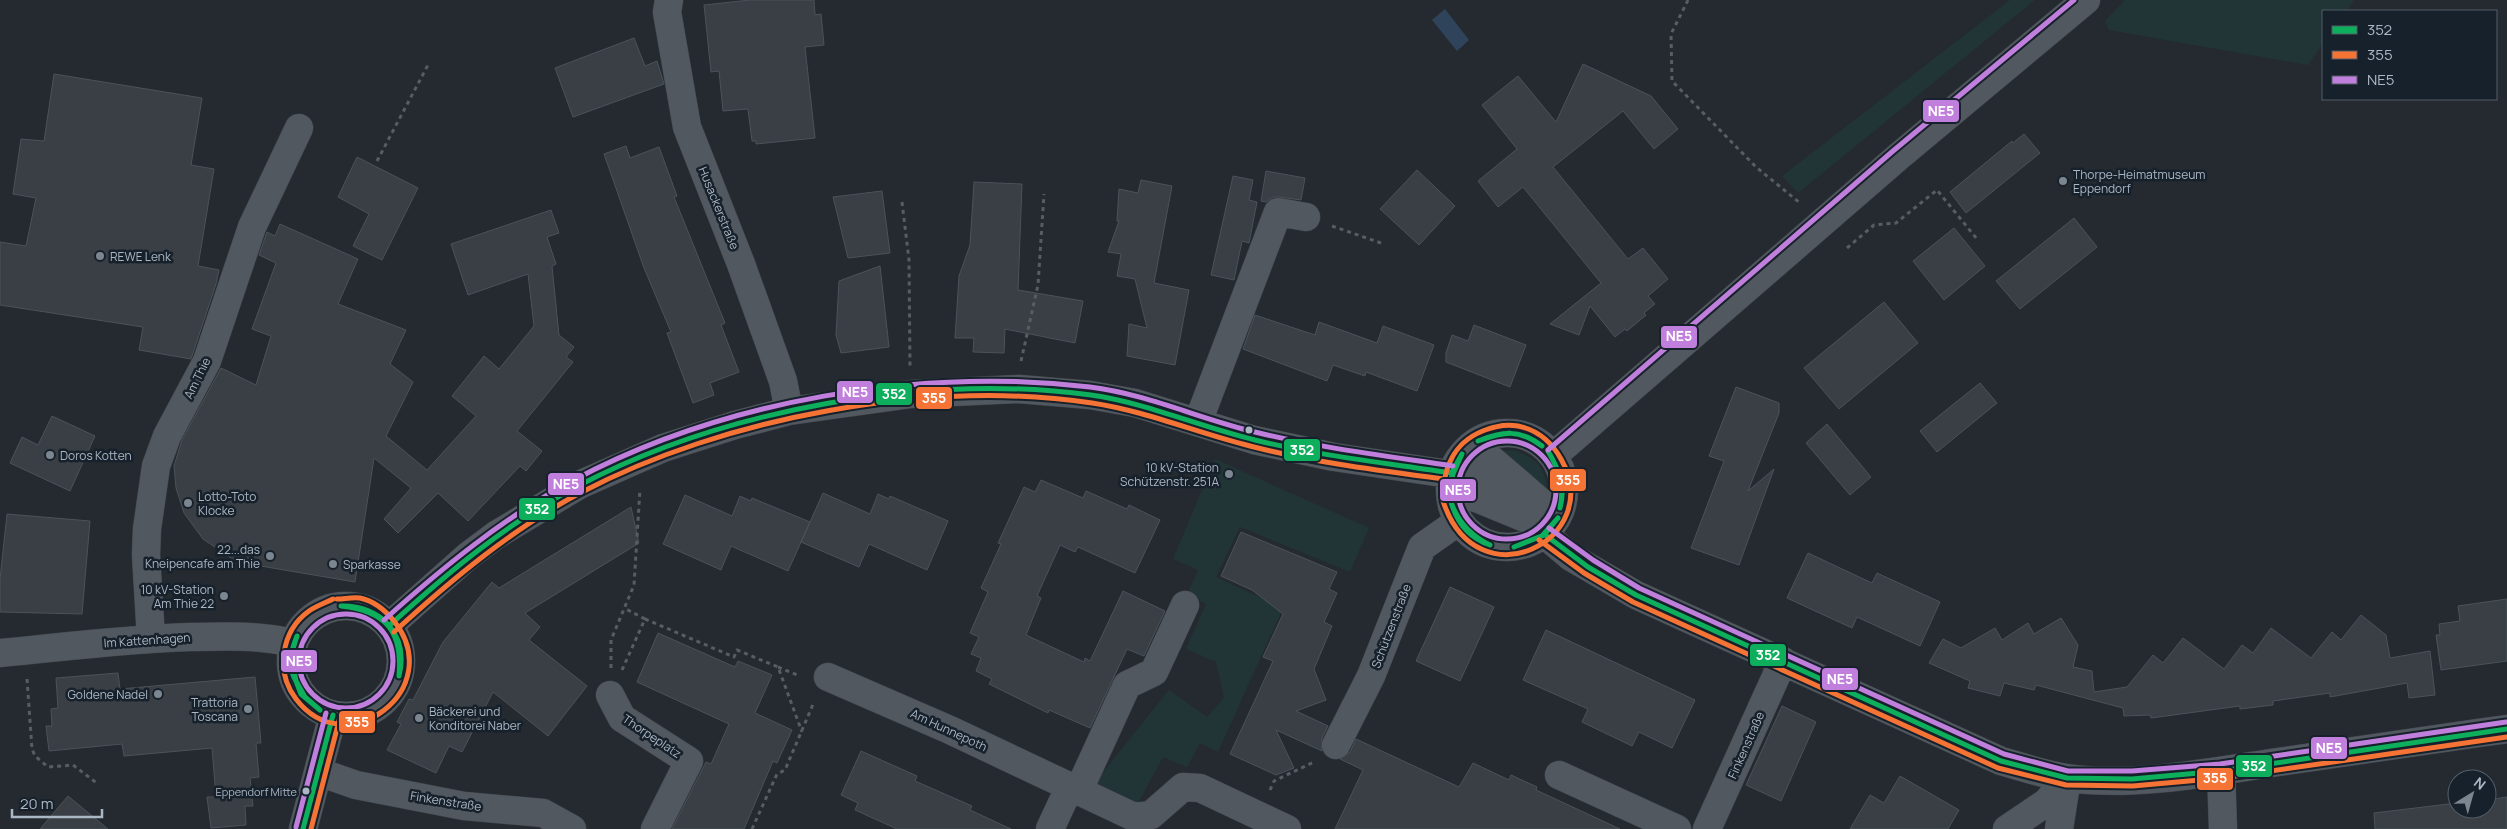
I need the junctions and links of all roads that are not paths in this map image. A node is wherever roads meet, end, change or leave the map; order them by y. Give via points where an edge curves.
1 (669, 0) edge
2 (2086, 0) edge
3 (299, 128) dead end
4 (1306, 217) road end
5 (789, 411) junction
6 (1198, 422) junction
7 (1553, 456) junction
8 (1460, 475) junction
9 (1459, 521) junction
10 (1538, 526) junction
11 (1185, 605) dead end
12 (389, 626) junction
13 (151, 638) junction
14 (293, 643) junction
15 (13, 652) edge
16 (1783, 661) junction
17 (828, 677) road end
18 (610, 695) road end
19 (333, 715) junction
20 (2507, 729) edge
21 (1336, 745) road end
22 (2221, 771) junction
23 (319, 772) junction
24 (1559, 775) dead end
25 (2067, 778) junction
26 (1073, 790) junction
27 (302, 829) edge
28 (572, 829) edge
29 (655, 829) edge
30 (1050, 829) edge
31 (1287, 829) edge
32 (1677, 829) edge
33 (1707, 829) edge
34 (2007, 829) edge
35 (2059, 829) edge
36 (2222, 829) edge

1 - 5 street, Husackerstraße via 666,12 687,127 741,264 783,381
2 - 7 street via 1822,222
3 - 13 street, Am Thie via 252,227 207,361 167,436 156,466 146,555
4 - 6 street via 1278,212
5 - 6 street via 911,394 1019,389 1090,395 1135,403
5 - 12 street via 735,425 636,459 579,485 496,535
6 - 8 street via 1254,440 1334,457
7 - 8 street via 1540,442 1523,434 1505,432 1487,436 1471,445 1459,458
7 - 10 street via 1565,489 1562,506 1555,522
8 - 9 street via 1450,499
8 - 10 street via 1504,494
9 - 10 street via 1488,545 1507,548 1526,544
9 - 21 street, Schützenstraße via 1422,547 1371,676
10 - 16 street via 1598,575
11 - 26 street via 1154,672 1127,685
12 - 14 street via 365,609 336,606 309,619
12 - 19 street via 401,652 400,672 393,690 372,710 353,716
13 - 14 street, Im Kattenhagen via 243,636
13 - 15 street, Im Kattenhagen
14 - 19 street via 290,663 300,692 315,706
16 - 25 street via 2001,761
16 - 33 street, Finkenstraße
17 - 26 street, Am Hunnepoth via 950,730
18 - 29 street, Thorpeplatz via 622,718 689,761
19 - 23 street
20 - 22 street
22 - 25 street via 2132,779
22 - 36 street
23 - 27 street
23 - 28 street, Finkenstraße via 356,785 464,806 543,813
24 - 32 street
25 - 34 street via 2047,802
25 - 35 street
26 - 30 street
26 - 31 street, Am Hunnepoth via 1134,817 1151,815 1183,786 1200,788

